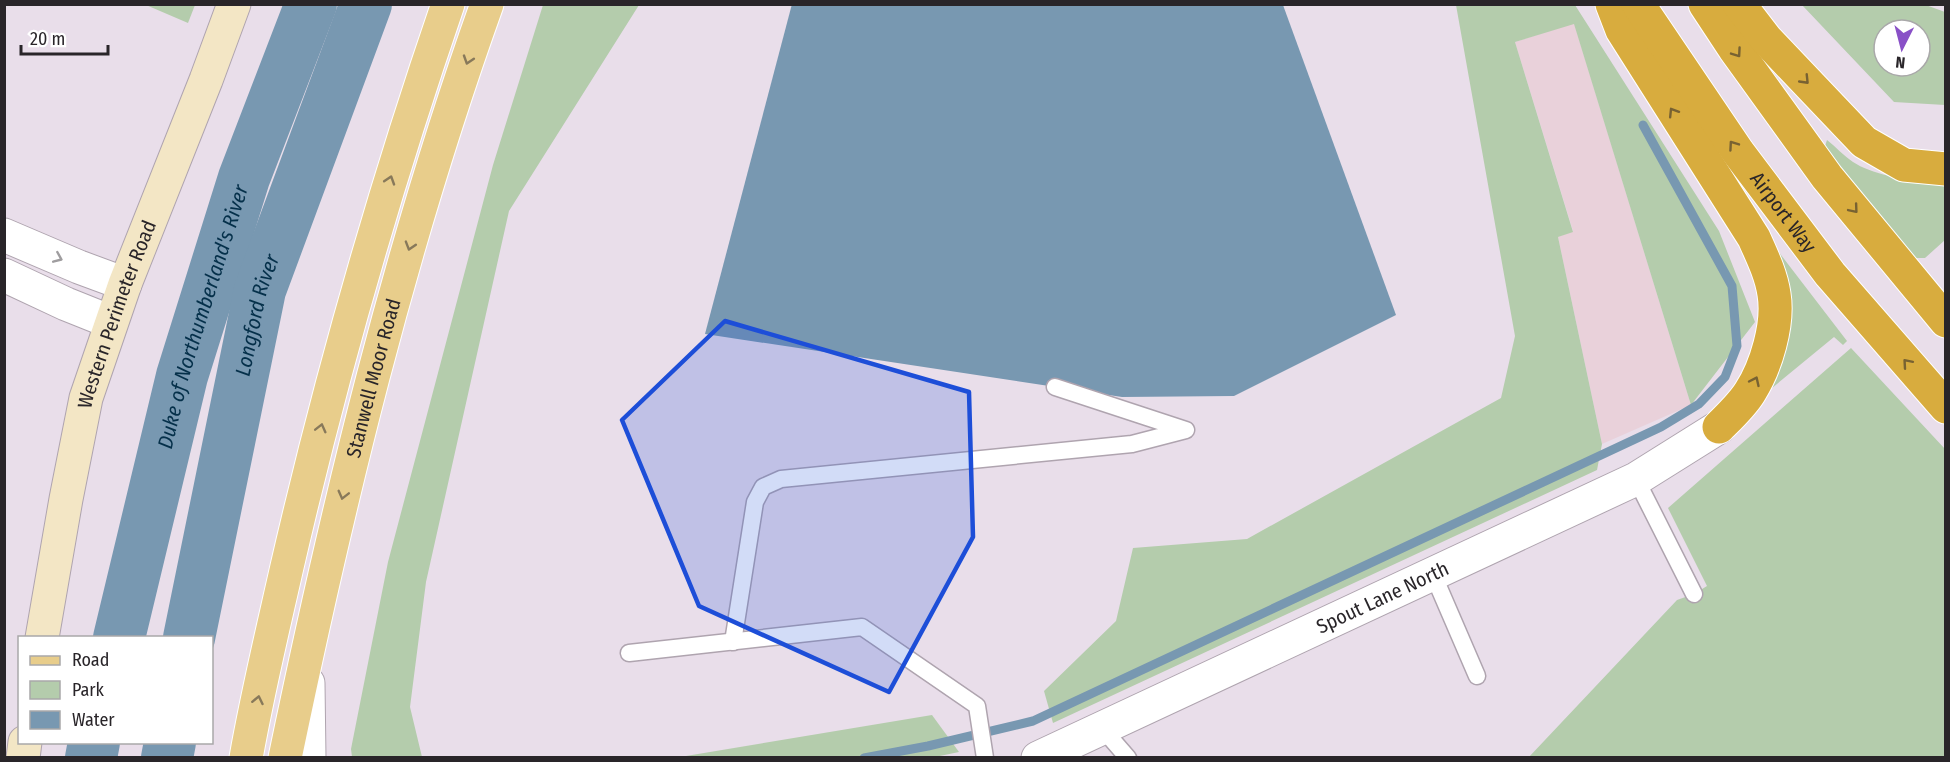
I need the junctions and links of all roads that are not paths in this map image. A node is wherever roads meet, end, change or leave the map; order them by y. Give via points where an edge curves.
1 (234, 4) edge
2 (448, 4) edge
3 (487, 4) edge
4 (1612, 4) edge
5 (1638, 4) edge
6 (1705, 4) edge
7 (1739, 4) edge
8 (1946, 169) edge
9 (4, 235) edge
10 (4, 275) edge
11 (125, 284) junction
12 (1946, 321) edge
13 (111, 322) junction
14 (1055, 387) dead end
15 (1946, 407) edge
16 (1719, 427) joint
17 (1636, 479) junction
18 (1433, 574) junction
19 (1694, 594) dead end
20 (42, 636) edge
21 (733, 642) junction
22 (307, 651) junction
23 (629, 653) dead end
24 (1477, 676) dead end
25 (1101, 728) junction
26 (984, 751) edge
27 (246, 758) edge
28 (285, 758) edge
29 (309, 758) edge
30 (1038, 758) edge
31 (1128, 758) edge

1 - 11 street, Western Perimeter Road
27 -> 2 main road, Stanwell Moor Road via 327,404 384,196
3 -> 22 main road, Stanwell Moor Road via 440,145 383,339
16 -> 4 highway via 1750,392 1764,361 1772,337 1775,296 1754,238 1622,30
15 -> 5 highway, Airport Way via 1830,274 1738,152
6 -> 12 highway via 1827,177
7 -> 8 highway via 1766,39 1864,142 1904,165
9 -> 11 street
10 - 13 street
11 - 13 street, Western Perimeter Road
13 - 20 street, Western Perimeter Road via 86,398
14 - 21 lane via 1186,430 1132,444 781,478 763,487 755,502
16 - 17 street, Spout Lane North
17 - 18 street, Spout Lane North
17 - 19 lane
18 - 24 lane
18 - 25 street, Spout Lane North
21 - 23 lane
21 - 26 lane via 862,627 977,706
22 - 28 main road, Stanwell Moor Road
22 - 29 street
25 - 30 street, Spout Lane North
25 - 31 lane

